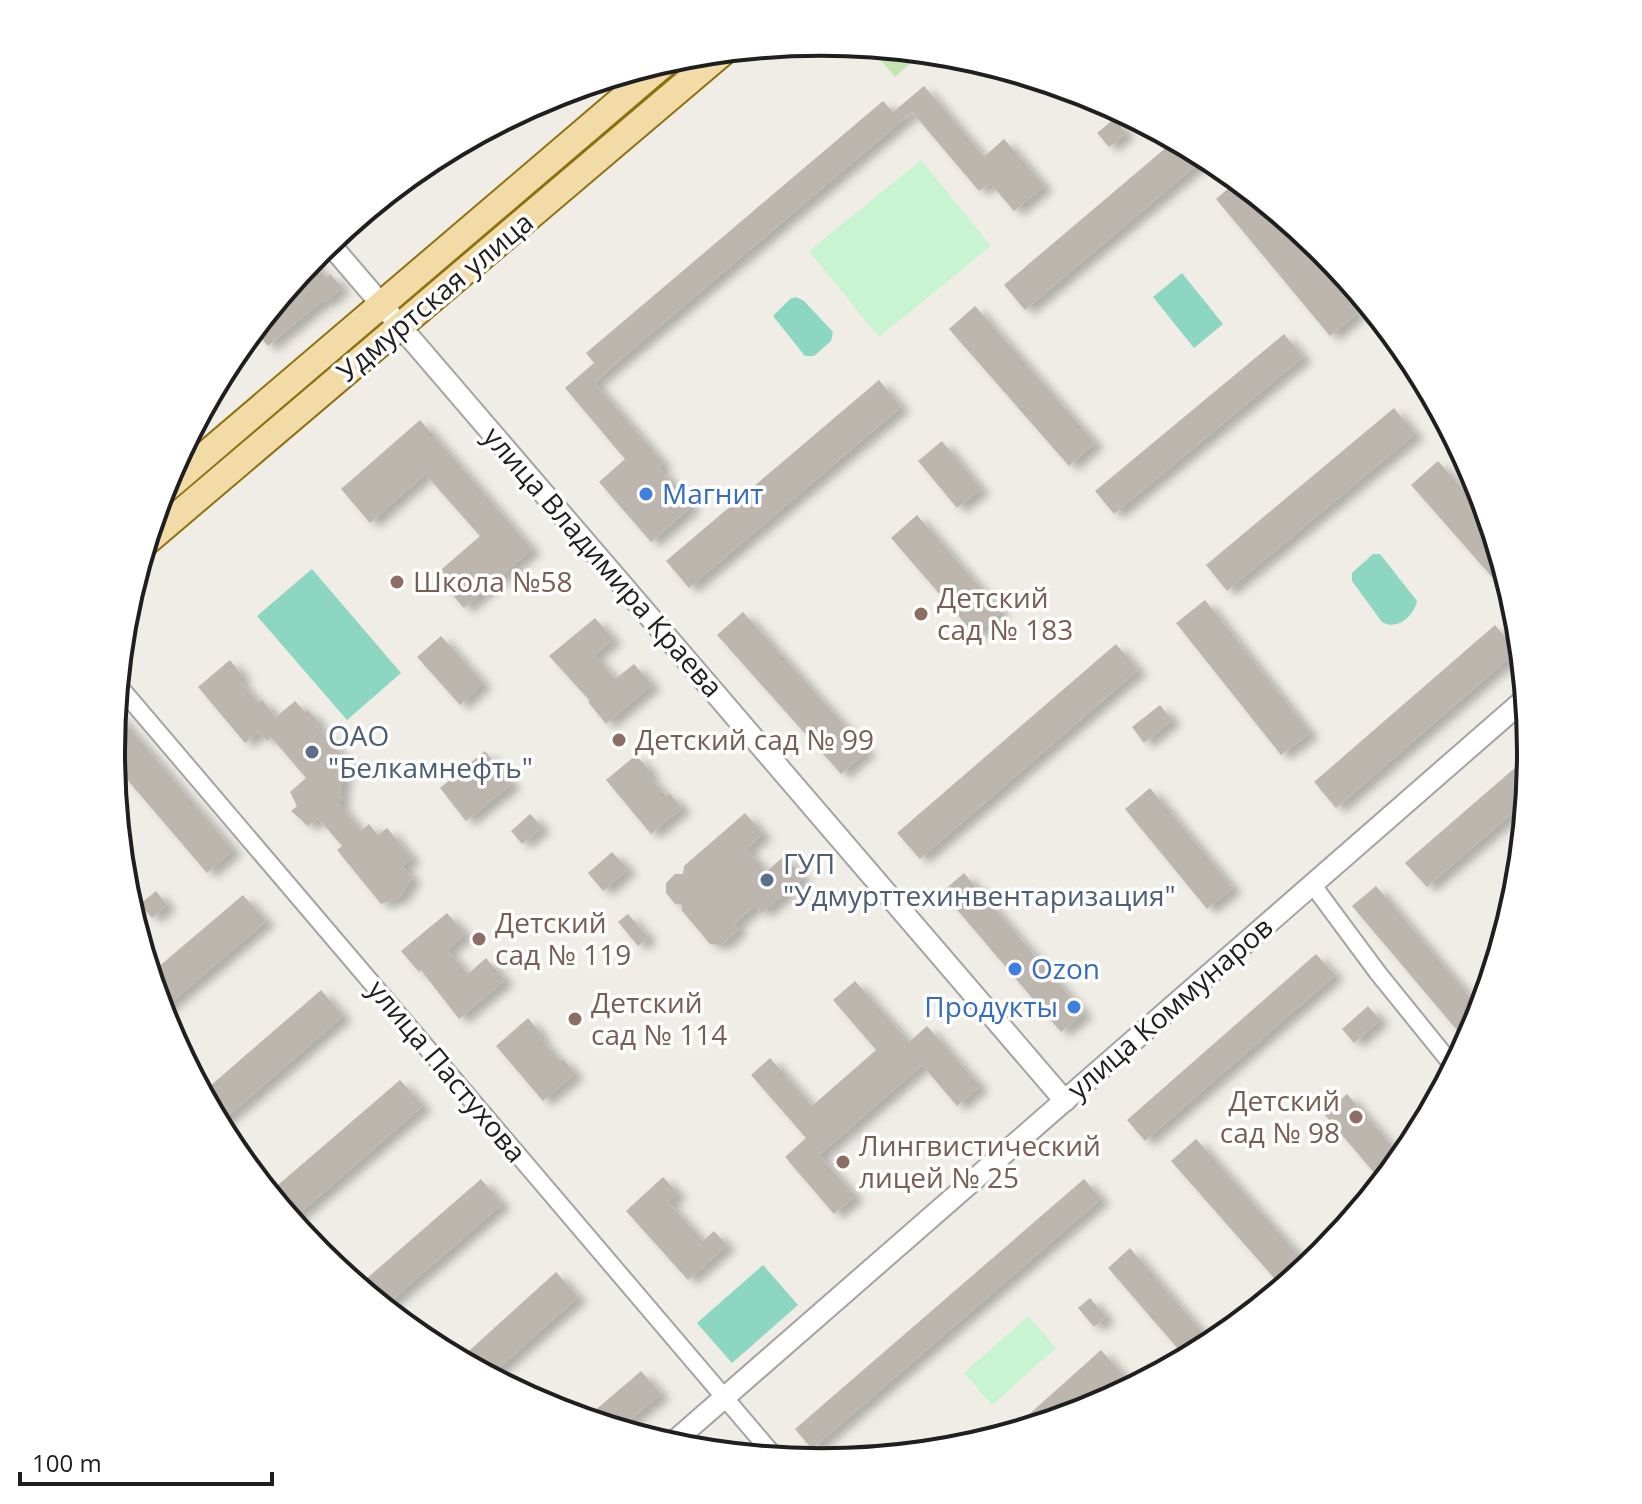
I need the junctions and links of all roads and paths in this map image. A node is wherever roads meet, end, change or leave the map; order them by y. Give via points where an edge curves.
1 (707, 66) edge
2 (646, 79) edge
3 (337, 252) edge
4 (381, 303) junction
5 (400, 326) junction
6 (184, 473) edge
7 (162, 529) edge
8 (127, 696) edge
9 (1516, 707) edge
10 (1312, 884) junction
11 (1446, 1057) edge
12 (1065, 1101) junction
13 (726, 1397) junction
14 (682, 1434) edge
15 (766, 1446) edge

1 - 5 main road, Удмуртская улица
2 - 4 main road, Удмуртская улица
3 - 4 street, улица Владимира Краева
4 - 5 street, улица Владимира Краева
4 - 6 main road, Удмуртская улица
5 - 7 main road, Удмуртская улица
5 - 12 street, улица Владимира Краева
8 - 13 street, улица Пастухова
9 - 10 street, улица Коммунаров
10 - 11 street
10 - 12 street, улица Коммунаров
12 - 13 street, улица Коммунаров
13 - 14 street, улица Коммунаров
13 - 15 street, улица Пастухова

